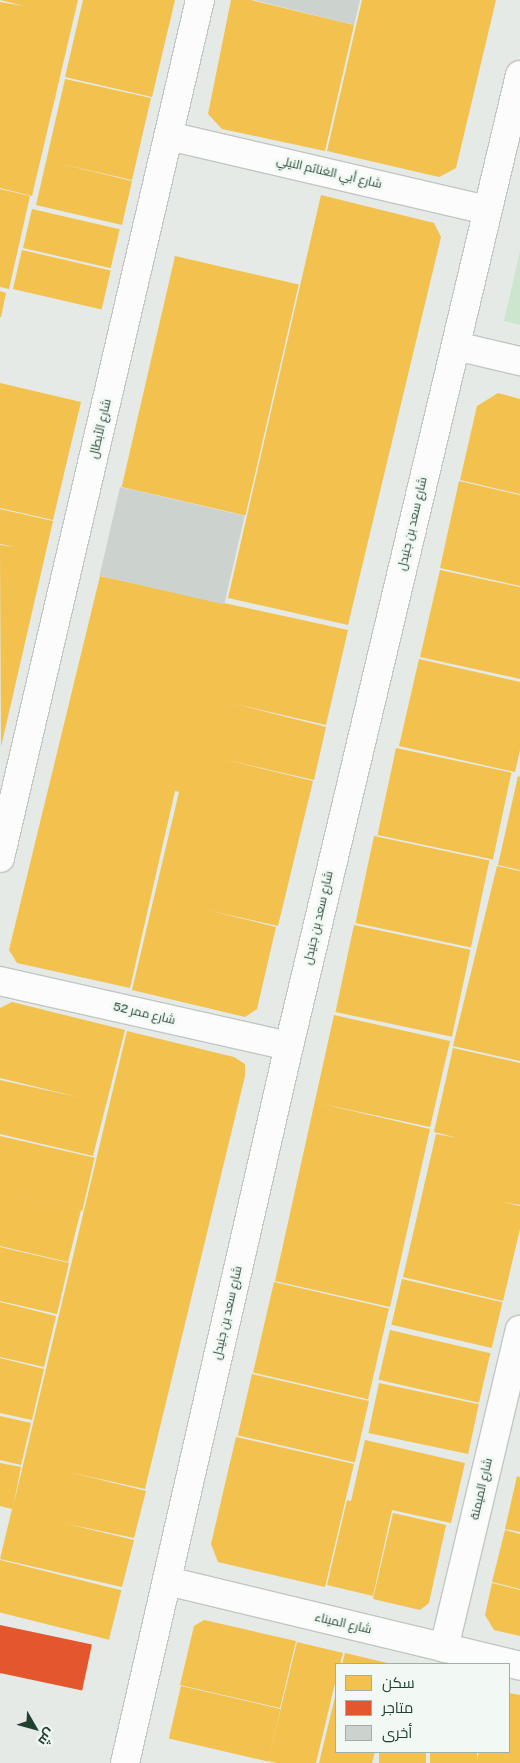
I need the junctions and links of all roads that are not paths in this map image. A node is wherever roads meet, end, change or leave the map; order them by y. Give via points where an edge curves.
1 (200, 0) edge
2 (520, 75) edge
3 (169, 136) junction
4 (488, 210) junction
5 (456, 346) junction
6 (520, 361) edge
7 (5, 815) edge
8 (0, 858) edge
9 (0, 981) edge
10 (289, 1046) junction
11 (520, 1330) edge
12 (167, 1581) junction
13 (444, 1648) junction
14 (507, 1663) edge
15 (125, 1763) edge

1 - 3 street, شارع الأبطال
2 - 4 street, شارع سعد بن جنيدل
3 - 4 street, شارع أبي الغنائم النيلي
3 - 7 street, شارع الأبطال
4 - 5 street, شارع سعد بن جنيدل
5 - 6 street
5 - 10 street, شارع سعد بن جنيدل
7 - 8 street, شارع الأبطال
9 - 10 street, شارع ممر 52
10 - 12 street, شارع سعد بن جنيدل
11 - 13 street, شارع الميمنة
12 - 13 street, شارع الميناء
12 - 15 street, شارع سعد بن جنيدل
13 - 14 street, شارع الميناء

